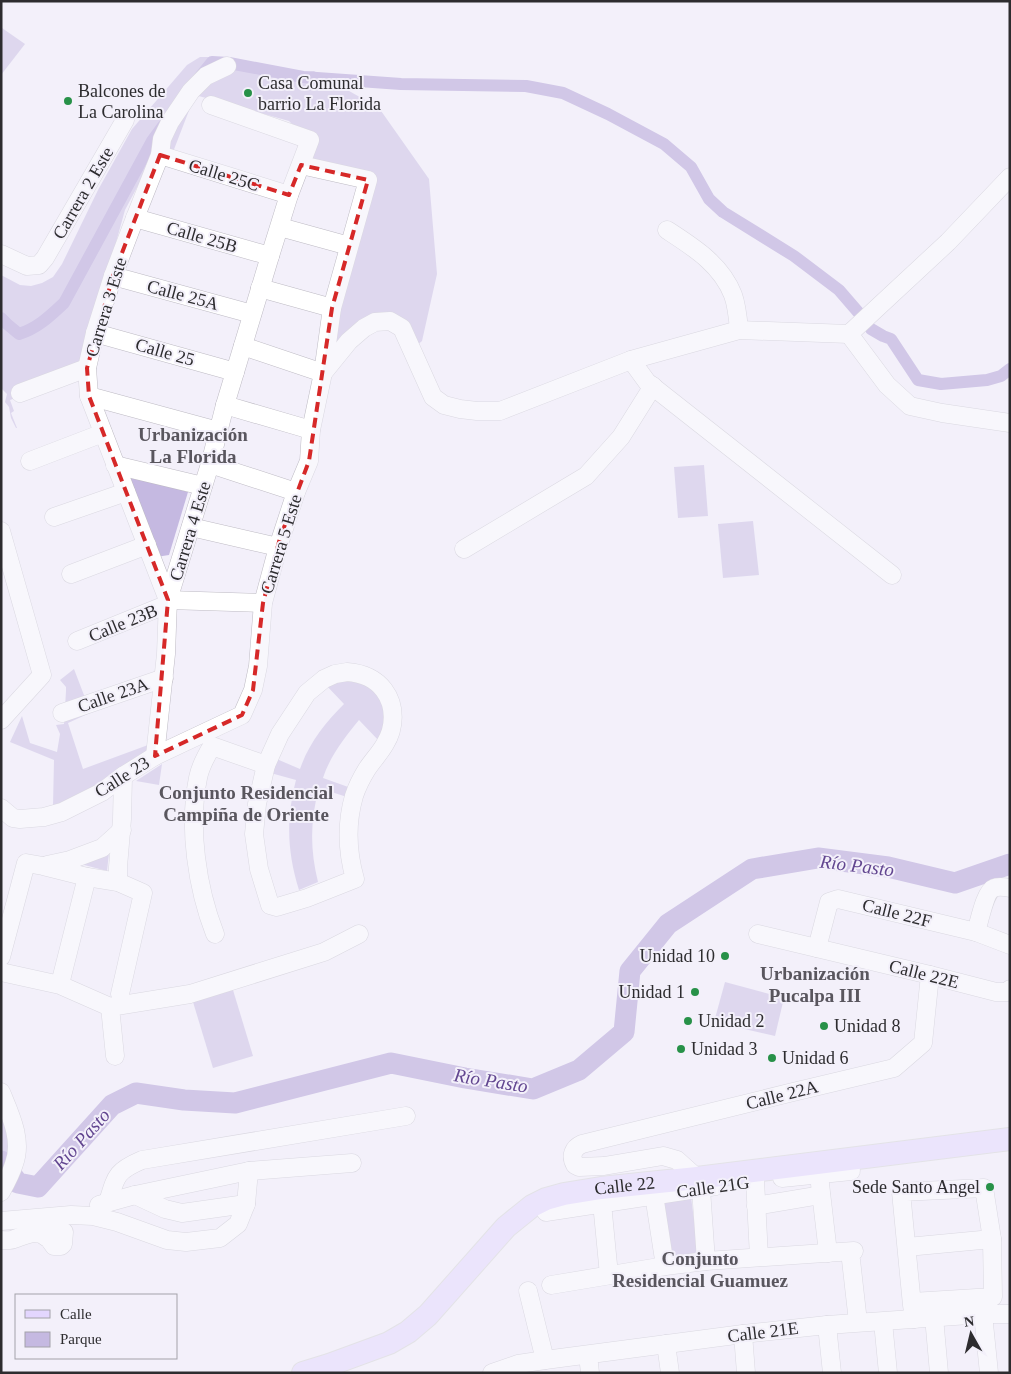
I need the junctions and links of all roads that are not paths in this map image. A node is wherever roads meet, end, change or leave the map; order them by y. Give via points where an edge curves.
1 (227, 66) dead end
2 (211, 105) dead end
3 (125, 120) dead end
4 (160, 156) junction
5 (299, 169) junction
6 (1010, 177) edge
7 (289, 195) junction
8 (135, 218) junction
9 (280, 227) junction
10 (667, 230) dead end
11 (349, 246) junction
12 (1, 254) edge
13 (270, 256) junction
14 (113, 276) junction
15 (260, 288) junction
16 (332, 308) junction
17 (252, 314) junction
18 (739, 330) junction
19 (95, 332) junction
20 (849, 334) junction
21 (243, 346) junction
22 (631, 360) junction
23 (87, 368) junction
24 (235, 372) junction
25 (323, 373) junction
26 (653, 386) junction
27 (20, 393) dead end
28 (89, 396) junction
29 (225, 405) junction
30 (1010, 423) edge
31 (311, 430) junction
32 (218, 431) junction
33 (103, 432) junction
34 (30, 461) dead end
35 (210, 464) junction
36 (116, 465) junction
37 (203, 486) junction
38 (126, 492) junction
39 (296, 492) junction
40 (54, 517) dead end
41 (191, 527) junction
42 (1, 531) edge
43 (147, 545) junction
44 (278, 547) junction
45 (464, 549) dead end
46 (71, 574) dead end
47 (892, 575) dead end
48 (168, 602) junction
49 (263, 603) junction
50 (77, 641) dead end
51 (164, 678) junction
52 (62, 713) dead end
53 (242, 715) joint
54 (1, 720) edge
55 (208, 739) junction
56 (155, 756) junction
57 (266, 765) junction
58 (123, 776) junction
59 (1, 808) edge
60 (122, 830) junction
61 (44, 866) junction
62 (87, 877) junction
63 (118, 882) junction
64 (1002, 888) edge
65 (976, 932) junction
66 (215, 934) dead end
67 (359, 934) dead end
68 (758, 934) dead end
69 (1010, 945) edge
70 (817, 948) junction
71 (1, 957) edge
72 (1, 972) edge
73 (930, 975) junction
74 (61, 980) dead end
75 (1006, 991) edge
76 (115, 1000) junction
77 (115, 1056) dead end
78 (1, 1092) edge
79 (406, 1116) dead end
80 (1010, 1139) edge
81 (352, 1163) dead end
82 (249, 1171) junction
83 (852, 1171) dead end
84 (819, 1175) junction
85 (755, 1180) junction
86 (699, 1183) junction
87 (1, 1192) edge
88 (136, 1195) junction
89 (654, 1195) junction
90 (821, 1196) junction
91 (108, 1202) junction
92 (602, 1203) junction
93 (246, 1204) junction
94 (756, 1206) junction
95 (546, 1212) dead end
96 (71, 1215) junction
97 (1, 1221) edge
98 (40, 1233) dead end
99 (992, 1239) junction
100 (1, 1240) edge
101 (907, 1247) junction
102 (828, 1253) junction
103 (759, 1257) junction
104 (706, 1261) junction
105 (664, 1266) junction
106 (610, 1274) junction
107 (551, 1285) dead end
108 (528, 1291) dead end
109 (913, 1310) junction
110 (984, 1314) junction
111 (1010, 1314) edge
112 (934, 1317) junction
113 (858, 1322) junction
114 (883, 1322) junction
115 (827, 1325) junction
116 (743, 1334) junction
117 (666, 1344) junction
118 (588, 1355) junction
119 (545, 1360) junction
120 (518, 1369) edge
121 (302, 1373) edge
122 (492, 1373) edge
123 (590, 1373) edge
124 (670, 1373) edge
125 (746, 1373) edge
126 (832, 1373) edge
127 (888, 1373) edge
128 (939, 1373) edge
129 (989, 1373) edge

1 - 4 street, Carrera 3 Este via 206,76 191,91 162,138
2 - 5 street, Carrera 4 Este via 310,140
3 - 12 street, Carrera 2 Este via 39,265 27,266
4 - 7 street, Calle 25C
4 - 8 street, Carrera 3 Este
5 - 7 street, Carrera 4 Este
5 - 11 street, Carrera 5 Este via 364,184
6 - 20 street via 948,242
7 - 9 street, Carrera 4 Este
8 - 13 street, Calle 25B
8 - 14 street, Carrera 3 Este
9 - 11 street
9 - 13 street, Carrera 4 Este
10 - 18 street via 703,254 724,277 737,308
11 - 16 street, Carrera 5 Este
13 - 15 street, Carrera 4 Este
14 - 17 street, Calle 25A
14 - 19 street, Carrera 3 Este
15 - 16 street
15 - 17 street, Carrera 4 Este
16 - 25 street, Carrera 5 Este
17 - 21 street, Carrera 4 Este
18 - 20 street
18 - 22 street
19 - 23 street, Carrera 3 Este
19 - 24 street, Calle 25
20 - 30 street via 887,385 910,406
21 - 24 street, Carrera 4 Este
21 - 25 street
22 - 25 street, Carrera 5 Este via 500,411 460,409 444,405 433,397 402,328 390,321 375,322 364,328
22 - 26 street
23 - 27 street
23 - 28 street, Carrera 3 Este
24 - 29 street, Carrera 4 Este
25 - 31 street, Carrera 5 Este
26 - 45 street via 620,437 586,476
26 - 47 street
28 - 32 street
28 - 33 street, Carrera 3 Este
29 - 31 street
29 - 32 street, Carrera 4 Este
31 - 39 street, Carrera 5 Este via 308,461
32 - 35 street, Carrera 4 Este
33 - 34 street
33 - 36 street, Carrera 3 Este
35 - 37 street, Carrera 4 Este
35 - 39 street
36 - 37 street
36 - 38 street, Carrera 3 Este
37 - 41 street, Carrera 4 Este
38 - 40 street
38 - 43 street, Carrera 3 Este
39 - 44 street, Carrera 5 Este
41 - 44 street
41 - 48 street, Carrera 4 Este
42 - 54 street via 42,675
43 - 46 street
43 - 48 street, Carrera 3 Este
44 - 49 street, Carrera 5 Este
48 - 49 street, Calle 23B
48 - 50 street, Calle 23B
48 - 51 street, Carrera 4 Este
49 - 53 street, Carrera 5 Este via 254,690
51 - 52 street, Calle 23A
51 - 56 street, Carrera 4 Este
53 - 55 street, Calle 23
55 - 56 street, Calle 23
55 - 57 street
55 - 66 street via 195,796 195,834 201,890
56 - 58 street, Calle 23
57 - 57 street via 254,834 270,905 277,907 307,898 355,879 349,852 349,818 360,782 385,745 392,727 393,713 383,690 372,679 353,672 335,674 319,682 297,707
58 - 59 street, Calle 23 via 102,792 62,812 44,817 20,820
58 - 60 street
60 - 61 street via 102,848
60 - 63 street
61 - 62 street
61 - 71 street via 26,863
62 - 63 street
62 - 74 street
63 - 76 street via 143,893
64 - 65 street via 988,892
65 - 69 street, Calle 22F
65 - 70 street, Calle 22F via 838,899 829,902
67 - 76 street via 324,952 190,994
68 - 70 street, Calle 22E
70 - 73 street, Calle 22E
72 - 76 street
73 - 75 street, Calle 22E via 996,992
73 - 86 street, Calle 22A via 923,1043 894,1068 582,1144 572,1155 572,1161 579,1167 662,1156 677,1160
76 - 77 street
78 - 87 street via 17,1146 15,1162
79 - 91 street via 142,1160 119,1173
80 - 86 main road, Calle 22
81 - 82 street
82 - 88 street
82 - 93 street
83 - 84 street, Calle 21G
84 - 85 street, Calle 21G
84 - 90 street
85 - 86 street, Calle 21G
85 - 94 street
86 - 89 street, Calle 21G
86 - 104 street
86 - 121 main road, Calle 22 via 601,1188 546,1199 506,1227 428,1315 408,1332 389,1344
88 - 91 street
88 - 93 street via 182,1213
89 - 92 street, Calle 21G
89 - 105 street
90 - 94 street
90 - 102 street
91 - 96 street
92 - 95 street, Calle 21G
92 - 106 street
93 - 96 street via 238,1224 220,1238 186,1242 168,1240 92,1216
94 - 103 street
96 - 97 street
98 - 100 street
99 - 101 street
99 - 101 street via 984,1188 901,1192
99 - 109 street via 993,1297
101 - 109 street
102 - 103 street
102 - 113 street via 853,1255
103 - 104 street
104 - 105 street
105 - 106 street
106 - 107 street
108 - 119 street
109 - 112 street, Calle 21E
109 - 114 street, Calle 21E
110 - 111 street, Calle 21E
110 - 112 street, Calle 21E
110 - 129 street
112 - 128 street
113 - 114 street, Calle 21E
113 - 115 street, Calle 21E
114 - 127 street
115 - 116 street, Calle 21E
115 - 126 street
116 - 117 street, Calle 21E
116 - 125 street
117 - 118 street, Calle 21E
117 - 124 street
118 - 119 street, Calle 21E
118 - 123 street
119 - 120 street, Calle 21E
120 - 122 street, Calle 21E

